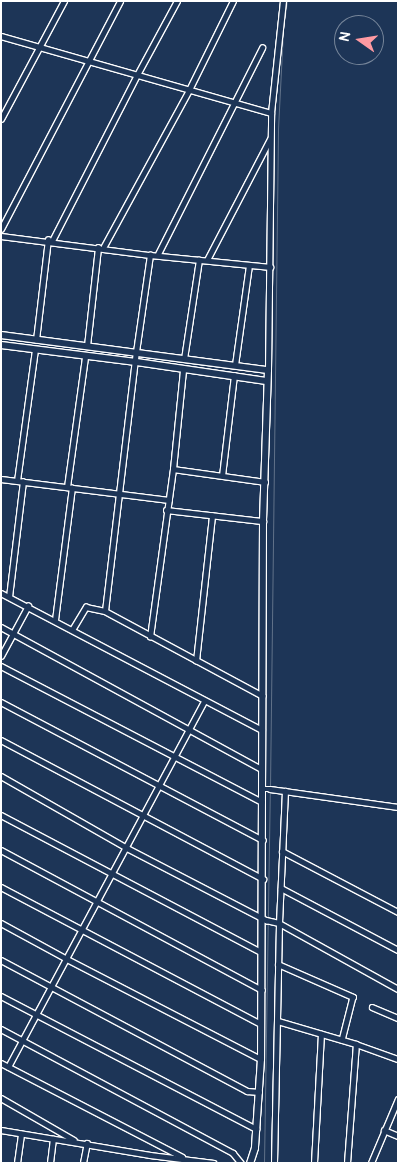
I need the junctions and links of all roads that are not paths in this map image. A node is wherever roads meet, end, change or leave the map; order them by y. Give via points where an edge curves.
1 (64, 1) edge
2 (120, 1) edge
3 (177, 1) edge
4 (233, 1) edge
5 (283, 1) edge
6 (1, 36) edge
7 (39, 46) junction
8 (262, 48) dead end
9 (88, 61) junction
10 (136, 74) junction
11 (189, 90) junction
12 (236, 102) junction
13 (271, 113) junction
14 (1, 119) edge
15 (271, 138) junction
16 (1, 229) edge
17 (1, 236) edge
18 (50, 241) junction
19 (101, 248) junction
20 (158, 254) junction
21 (150, 255) junction
22 (199, 260) junction
23 (207, 260) junction
24 (249, 266) junction
25 (270, 267) junction
26 (1, 335) edge
27 (36, 340) junction
28 (1, 345) edge
29 (87, 346) junction
30 (35, 350) junction
31 (136, 352) junction
32 (85, 357) junction
33 (184, 359) junction
34 (136, 362) junction
35 (235, 365) junction
36 (183, 370) junction
37 (268, 370) junction
38 (234, 376) junction
39 (267, 381) junction
40 (173, 469) junction
41 (222, 476) junction
42 (1, 479) edge
43 (17, 481) junction
44 (23, 482) junction
45 (265, 482) junction
46 (69, 487) junction
47 (119, 494) junction
48 (169, 500) junction
49 (166, 510) junction
50 (212, 516) junction
51 (263, 521) junction
52 (1, 593) edge
53 (9, 597) junction
54 (28, 606) junction
55 (105, 611) junction
56 (55, 620) junction
57 (1, 627) edge
58 (72, 630) junction
59 (14, 634) junction
60 (150, 637) junction
61 (1, 656) edge
62 (196, 661) junction
63 (1, 666) edge
64 (263, 696) junction
65 (204, 701) junction
66 (1, 702) edge
67 (190, 729) junction
68 (262, 730) junction
69 (1, 740) edge
70 (176, 758) junction
71 (261, 769) junction
72 (1, 776) edge
73 (160, 786) junction
74 (264, 789) junction
75 (283, 790) junction
76 (262, 802) junction
77 (398, 806) edge
78 (1, 815) edge
79 (145, 815) junction
80 (263, 840) junction
81 (127, 848) junction
82 (1, 850) edge
83 (282, 851) junction
84 (113, 874) junction
85 (263, 879) junction
86 (1, 887) edge
87 (281, 888) junction
88 (98, 902) junction
89 (398, 912) edge
90 (266, 919) junction
91 (1, 923) edge
92 (279, 923) junction
93 (83, 929) junction
94 (398, 950) edge
95 (261, 952) junction
96 (67, 959) junction
97 (1, 960) edge
98 (278, 964) junction
99 (52, 987) junction
100 (398, 989) edge
101 (262, 990) junction
102 (1, 996) edge
103 (372, 1007) dead end
104 (36, 1016) junction
105 (398, 1018) edge
106 (278, 1021) junction
107 (261, 1024) junction
108 (1, 1029) edge
109 (321, 1034) junction
110 (342, 1040) junction
111 (23, 1041) junction
112 (356, 1044) junction
113 (261, 1058) junction
114 (398, 1059) edge
115 (1, 1064) edge
116 (8, 1067) junction
117 (260, 1092) junction
118 (1, 1098) edge
119 (398, 1099) edge
120 (257, 1128) junction
121 (1, 1130) edge
122 (384, 1130) junction
123 (21, 1134) junction
124 (398, 1136) edge
125 (53, 1139) junction
126 (77, 1142) junction
127 (87, 1143) junction
128 (150, 1155) junction
129 (184, 1158) junction
130 (17, 1163) edge
131 (50, 1163) edge
132 (83, 1163) edge
133 (149, 1163) edge
134 (213, 1163) edge
135 (241, 1163) edge
136 (250, 1163) edge
137 (274, 1163) edge
138 (314, 1163) edge
139 (347, 1163) edge
140 (371, 1163) edge

1 - 7 street
2 - 9 street
3 - 10 street
4 - 11 street
5 - 13 street
6 - 7 street
7 - 9 street
7 - 14 street
8 - 12 street
9 - 10 street
9 - 16 street
10 - 11 street
10 - 18 street
11 - 12 street
11 - 19 street
12 - 13 street
12 - 20 street
13 - 15 street
15 - 23 street
15 - 25 street
17 - 18 street
18 - 19 street
18 - 27 street
19 - 21 street
19 - 29 street
20 - 21 street
20 - 22 street
21 - 31 street
22 - 23 street
22 - 33 street
23 - 24 street
24 - 25 street
24 - 35 street
25 - 37 street
26 - 27 street
27 - 29 street
28 - 30 street
29 - 31 street
30 - 32 street
30 - 43 street
31 - 33 street
31 - 34 street
32 - 34 street
32 - 46 street
33 - 35 street
34 - 36 street
34 - 47 street
35 - 37 street
36 - 38 street
36 - 40 street
37 - 39 street
38 - 39 street
38 - 41 street
39 - 45 street
40 - 41 street
40 - 48 street
41 - 45 street
42 - 43 street
43 - 44 street
44 - 46 street
44 - 53 street
45 - 51 street
46 - 47 street
46 - 56 street
47 - 48 street
47 - 55 street
48 - 49 street
49 - 50 street
49 - 60 street
50 - 51 street
50 - 62 street
51 - 64 street
52 - 53 street
53 - 54 street
54 - 56 street
54 - 59 street
55 - 58 street via 86,607
55 - 60 street
56 - 58 street
57 - 59 street
58 - 65 street
59 - 61 street
59 - 67 street
60 - 62 street
62 - 64 street
63 - 70 street
64 - 68 street
65 - 67 street
65 - 68 street
66 - 73 street
67 - 70 street
67 - 71 street
68 - 71 street
69 - 79 street
70 - 73 street
70 - 76 street
71 - 74 street
72 - 81 street
73 - 79 street
73 - 80 street
74 - 75 street
74 - 76 street
75 - 77 street
75 - 83 street
76 - 80 street
78 - 84 street
79 - 81 street
79 - 85 street
80 - 85 street
81 - 84 street
81 - 90 street
82 - 88 street
83 - 87 street
83 - 89 street
84 - 88 street
84 - 95 street
85 - 90 street
86 - 93 street
87 - 92 street
87 - 94 street
88 - 93 street
88 - 101 street
90 - 92 street
90 - 95 street
91 - 96 street
92 - 98 street
92 - 100 street
93 - 96 street
93 - 107 street
95 - 101 street
96 - 99 street
96 - 113 street
97 - 99 street
98 - 106 street
98 - 110 street via 353,997
99 - 104 street
99 - 117 street via 247,1091
101 - 107 street
102 - 104 street
103 - 105 street
104 - 111 street
104 - 120 street via 149,1070
106 - 109 street
106 - 137 street
107 - 113 street
108 - 111 street
109 - 110 street
109 - 138 street
110 - 112 street
111 - 116 street
111 - 135 street via 233,1154
112 - 114 street
112 - 139 street
113 - 117 street
115 - 116 street
116 - 129 street
117 - 120 street
118 - 126 street
119 - 122 street
120 - 136 street
121 - 123 street
122 - 124 street
122 - 140 street
123 - 125 street
123 - 130 street
125 - 126 street
125 - 131 street
126 - 127 street
127 - 128 street
127 - 132 street
128 - 129 street
128 - 133 street
129 - 134 street

